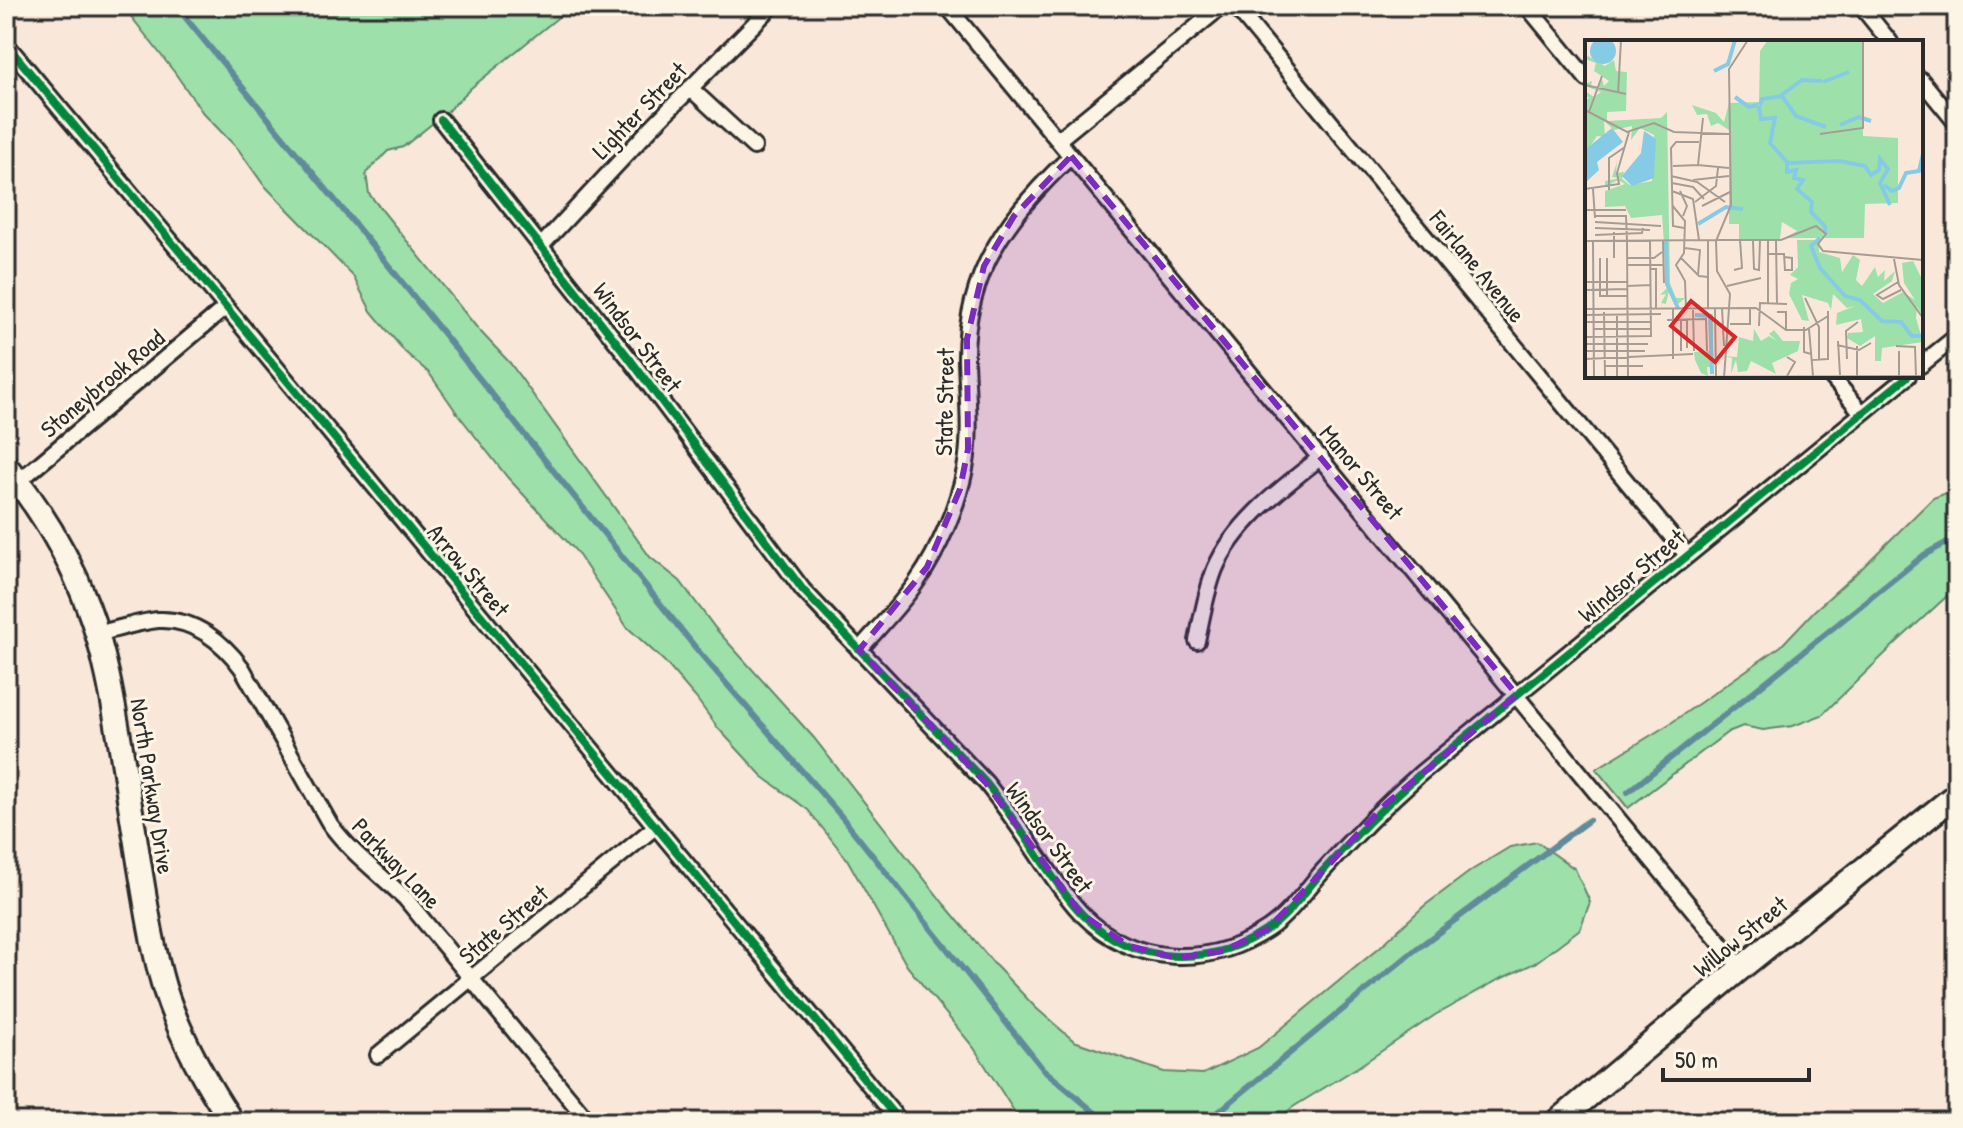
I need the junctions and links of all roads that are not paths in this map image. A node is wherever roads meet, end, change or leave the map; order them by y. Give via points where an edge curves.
1 (772, 6) edge
2 (947, 6) edge
3 (1222, 6) edge
4 (1235, 6) edge
5 (1527, 6) edge
6 (1861, 6) edge
7 (1888, 40) edge
8 (6, 44) edge
9 (1585, 77) edge
10 (1923, 82) edge
11 (690, 88) junction
12 (441, 120) dead end
13 (1957, 124) edge
14 (1058, 140) junction
15 (754, 147) dead end
16 (1071, 156) junction
17 (541, 246) junction
18 (226, 307) junction
19 (1957, 336) edge
20 (1923, 363) edge
21 (1833, 378) edge
22 (1906, 378) edge
23 (1862, 413) junction
24 (1321, 457) junction
25 (10, 480) edge
26 (1687, 555) junction
27 (97, 634) junction
28 (1197, 641) dead end
29 (859, 650) junction
30 (1517, 695) junction
31 (1956, 795) edge
32 (655, 827) junction
33 (1741, 968) junction
34 (471, 979) junction
35 (378, 1055) dead end
36 (232, 1122) edge
37 (589, 1122) edge
38 (900, 1122) edge
39 (1557, 1122) edge

1 - 11 street, Lighter Street
2 - 14 street, Manor Street
3 - 14 street
4 - 26 street, Fairlane Avenue
5 - 9 street
6 - 7 street
8 - 18 street, Arrow Street
10 - 13 street
11 - 15 street
11 - 17 street, Lighter Street
12 - 17 street, Windsor Street
14 - 16 street, Manor Street
16 - 24 street, Manor Street
16 - 29 street, State Street via 1014,216 984,266 967,339 968,449 954,508 917,582
17 - 29 street, Windsor Street via 803,590
18 - 25 street, Stoneybrook Road
18 - 32 street, Arrow Street
19 - 20 street
21 - 23 street
22 - 23 street, Windsor Street
23 - 26 street, Windsor Street
24 - 28 street via 1235,537 1206,595
24 - 30 street, Manor Street
25 - 27 main road, North Parkway Drive via 44,518 63,551
26 - 30 street, Windsor Street
27 - 34 street, Parkway Lane via 169,621 192,626 231,653 339,837 405,898
27 - 36 main road, North Parkway Drive via 162,979 187,1045
29 - 30 street, Windsor Street via 986,783 1081,914 1129,946 1176,958 1224,951 1268,929 1387,803
30 - 33 street, Manor Street
31 - 33 main road, Willow Street
32 - 34 street, State Street
32 - 38 street, Arrow Street
33 - 39 main road, Willow Street
34 - 35 street, State Street
34 - 37 street, Parkway Lane

